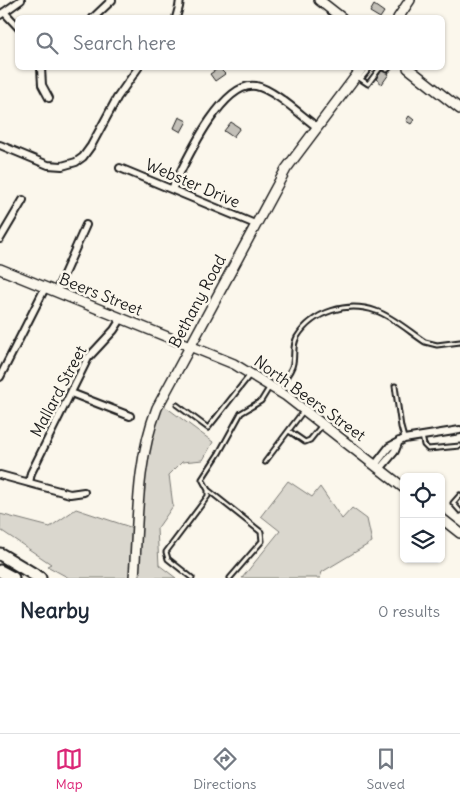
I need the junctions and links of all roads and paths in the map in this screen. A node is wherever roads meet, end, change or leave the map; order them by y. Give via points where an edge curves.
1 (21, 0) edge
2 (112, 0) edge
3 (180, 0) edge
4 (319, 0) edge
5 (410, 0) edge
6 (2, 13) edge
7 (96, 15) edge
8 (177, 15) edge
9 (338, 15) edge
10 (400, 15) edge
11 (15, 24) edge
12 (40, 70) edge
13 (137, 70) edge
14 (380, 70) edge
15 (411, 70) edge
16 (358, 72) edge
17 (49, 98) dead end
18 (460, 109) edge
19 (317, 126) junction
20 (0, 145) edge
21 (120, 168) dead end
22 (172, 189) junction
23 (23, 200) dead end
24 (255, 224) junction
25 (86, 225) dead end
26 (0, 239) edge
27 (0, 269) edge
28 (45, 288) junction
29 (56, 292) junction
30 (121, 318) junction
31 (460, 342) edge
32 (190, 346) junction
33 (251, 373) junction
34 (0, 377) edge
35 (395, 386) dead end
36 (274, 388) junction
37 (71, 393) junction
38 (177, 405) dead end
39 (305, 410) junction
40 (130, 416) dead end
41 (323, 424) junction
42 (460, 430) edge
43 (289, 431) junction
44 (422, 435) junction
45 (401, 440) junction
46 (460, 446) edge
47 (265, 462) dead end
48 (377, 467) junction
49 (0, 475) edge
50 (29, 483) junction
51 (400, 485) edge
52 (208, 490) junction
53 (84, 492) dead end
54 (460, 495) edge
55 (460, 511) edge
56 (445, 521) edge
57 (460, 533) edge
58 (0, 554) edge
59 (0, 571) edge
60 (13, 578) edge
61 (40, 578) edge
62 (134, 578) edge
63 (192, 578) edge
64 (230, 578) edge

1 - 6 street
2 - 7 street
3 - 8 street
4 - 9 street
5 - 10 street
6 - 11 street
12 - 17 street via 42,85
13 - 20 street via 91,146 76,162 48,166
14 - 16 lane via 368,84
15 - 18 street
16 - 19 street, Bethany Road
19 - 22 street via 265,88 249,86 238,89 211,118
19 - 24 street, Bethany Road via 286,169
21 - 22 street, Webster Drive
22 - 24 street, Webster Drive
23 - 26 street
24 - 32 street, Bethany Road
25 - 29 street
27 - 28 street, Beers Street
28 - 29 street, Beers Street
28 - 34 street
29 - 30 street, Beers Street
30 - 32 street, Beers Street
30 - 37 street, Mallard Street via 91,353
31 - 36 lane via 431,345 381,313 368,308 341,308 323,313 309,322 297,336 292,368
32 - 33 street, North Beers Street
32 - 62 street, Bethany Road via 157,408 144,445
33 - 36 street, North Beers Street
33 - 38 lane via 208,428
35 - 45 lane
36 - 39 street, North Beers Street
36 - 52 lane via 261,401 241,413 233,424 202,478
37 - 40 street
37 - 50 street, Mallard Street
39 - 41 street, North Beers Street
39 - 43 lane
41 - 43 lane via 305,442
41 - 48 street, North Beers Street
42 - 44 street
43 - 47 lane
44 - 45 street
44 - 46 lane via 428,449
45 - 48 street via 389,447
48 - 51 street, North Beers Street
49 - 50 street
50 - 53 street via 70,494
52 - 63 lane via 208,496 166,552 168,559
52 - 64 lane via 261,532 262,541
54 - 55 lane via 453,503
56 - 57 street
58 - 61 highway
59 - 60 highway

